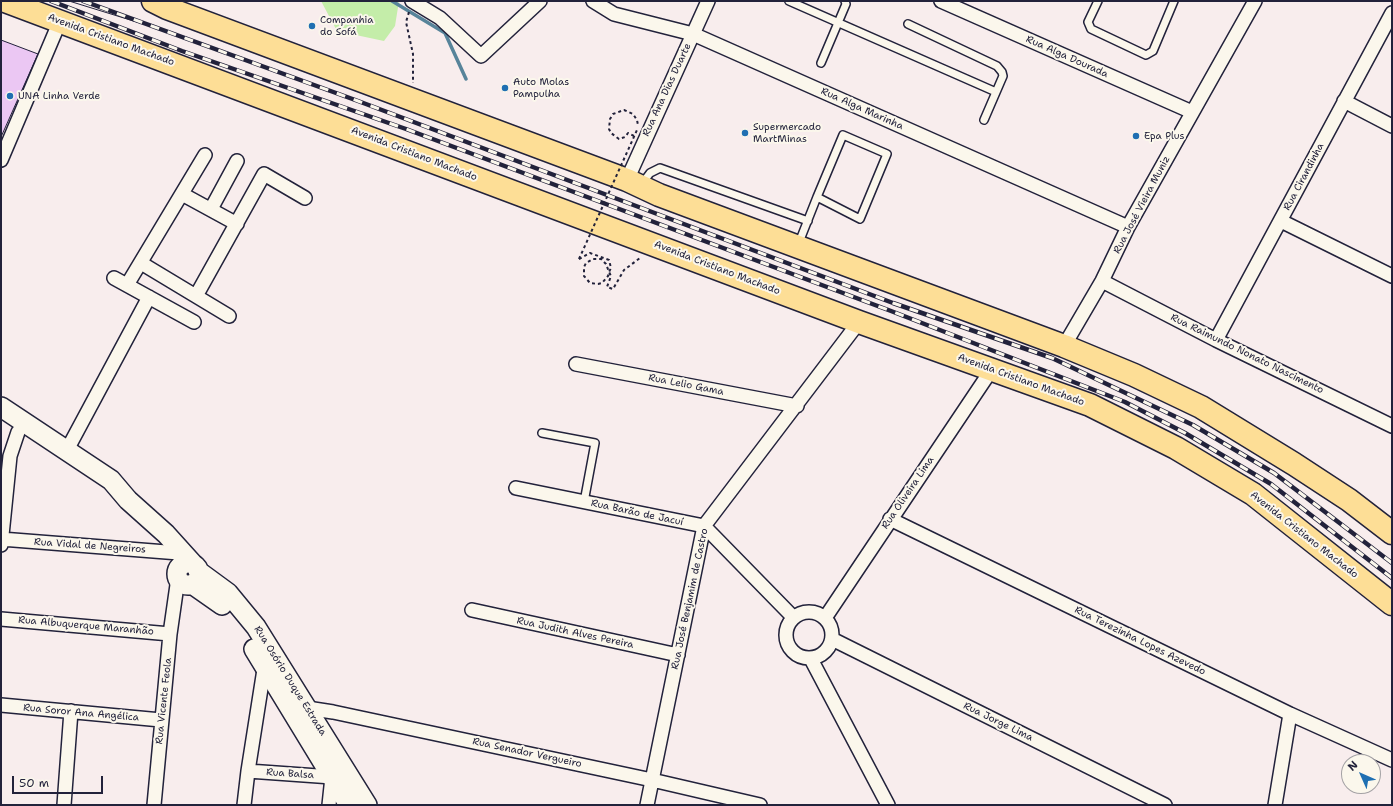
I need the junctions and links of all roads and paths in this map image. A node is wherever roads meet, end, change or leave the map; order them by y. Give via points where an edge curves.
1 (5, 1) edge
2 (136, 1) edge
3 (540, 1) edge
4 (593, 1) edge
5 (708, 1) edge
6 (788, 1) edge
7 (845, 1) edge
8 (941, 1) edge
9 (1098, 1) edge
10 (1174, 1) edge
11 (1255, 1) edge
12 (160, 4) edge
13 (411, 5) edge
14 (1392, 13) edge
15 (60, 21) junction
16 (837, 22) junction
17 (908, 24) dead end
18 (693, 34) junction
19 (821, 63) dead end
20 (996, 92) junction
21 (414, 100) junction
22 (1344, 101) junction
23 (1192, 112) junction
24 (984, 120) dead end
25 (1392, 126) edge
26 (628, 133) dead end
27 (205, 155) dead end
28 (1, 160) edge
29 (237, 161) dead end
30 (634, 183) junction
31 (182, 194) junction
32 (817, 197) junction
33 (306, 198) dead end
34 (211, 209) junction
35 (808, 221) junction
36 (1281, 222) junction
37 (237, 224) junction
38 (1128, 227) junction
39 (660, 246) junction
40 (797, 246) junction
41 (140, 263) junction
42 (610, 272) junction
43 (1392, 276) edge
44 (114, 278) dead end
45 (1102, 280) junction
46 (127, 286) junction
47 (196, 296) junction
48 (149, 298) junction
49 (229, 316) dead end
50 (194, 322) dead end
51 (858, 322) junction
52 (1216, 340) junction
53 (1064, 346) junction
54 (576, 364) dead end
55 (992, 369) junction
56 (797, 406) junction
57 (1, 407) edge
58 (1, 422) edge
59 (1392, 426) edge
60 (18, 432) junction
61 (542, 433) dead end
62 (67, 450) junction
63 (5, 455) edge
64 (516, 488) dead end
65 (128, 500) junction
66 (584, 502) junction
67 (890, 520) junction
68 (704, 526) junction
69 (1392, 532) edge
70 (1, 541) edge
71 (185, 572) junction
72 (1392, 604) edge
73 (472, 610) dead end
74 (793, 618) junction
75 (825, 618) junction
76 (1, 619) edge
77 (170, 634) junction
78 (832, 639) junction
79 (678, 655) junction
80 (811, 659) junction
81 (269, 660) junction
82 (1, 705) edge
83 (71, 711) junction
84 (301, 711) junction
85 (1290, 714) junction
86 (161, 720) junction
87 (1392, 760) edge
88 (248, 771) junction
89 (338, 774) junction
90 (652, 780) junction
91 (1158, 803) edge
92 (64, 805) edge
93 (154, 805) edge
94 (244, 805) edge
95 (329, 805) edge
96 (349, 805) edge
97 (367, 805) edge
98 (647, 805) edge
99 (760, 805) edge
100 (888, 805) edge
101 (1275, 805) edge

1 - 15 highway, Avenida Cristiano Machado
2 - 12 highway
3 - 13 street via 481,56 440,18
4 - 18 street, Rua Alga Marinha via 614,14
5 - 18 street, Rua Ana Dias Duarte
6 - 16 lane
7 - 16 lane via 846,4
8 - 23 street, Rua Alga Dourada
9 - 10 lane via 1088,26 1146,55 1153,51
11 - 23 street, Rua José Vieira Muniz
12 - 21 highway
13 - 21 path via 406,22 413,54
14 - 22 street, Rua Cirandinha
15 - 28 street
15 - 39 highway, Avenida Cristiano Machado
16 - 19 lane
16 - 20 lane
17 - 20 lane via 997,66 1003,76
18 - 30 street, Rua Ana Dias Duarte
18 - 38 street, Rua Alga Marinha
20 - 24 lane
21 - 30 highway
22 - 25 street
22 - 36 street, Rua Cirandinha
23 - 38 street, Rua José Vieira Muniz
26 - 42 path, bridge via 626,137 619,139 611,134 609,129 613,114 624,110 633,114 637,120 637,130 579,259 590,253 602,257 609,260
27 - 31 street
29 - 34 street
30 - 35 lane via 660,168
30 - 40 highway
31 - 34 street
31 - 41 street
32 - 32 lane via 843,135 887,154 860,220
32 - 35 lane
33 - 37 street via 264,174
34 - 37 street
35 - 40 lane
36 - 43 street
36 - 52 street, Rua Cirandinha
37 - 47 street
38 - 45 street, Rua José Vieira Muniz
39 - 42 path via 624,270 613,289 607,287
39 - 51 highway, Avenida Cristiano Machado
40 - 53 highway
41 - 46 street
41 - 47 street
42 - 42 path via 601,259 593,259 584,266 584,276 590,283 602,283
44 - 46 street
45 - 52 street, Rua Raimundo Nonato Nascimento
45 - 53 street, Rua José Vieira Muniz
46 - 48 street
47 - 49 street
48 - 50 street
48 - 62 street
51 - 55 highway, Avenida Cristiano Machado
51 - 56 street, Rua José Benjamim de Castro
52 - 59 street, Rua Raimundo Nonato Nascimento
53 - 69 highway via 1201,407 1294,464
54 - 56 street, Rua Lelio Gama
55 - 67 street, Rua Oliveira Lima
55 - 72 highway, Avenida Cristiano Machado via 1090,405 1176,448 1253,494
56 - 68 street, Rua José Benjamim de Castro
57 - 62 street, Rua Osório Duque Estrada
58 - 60 street, Rua Osório Duque Estrada
60 - 63 street
60 - 65 street, Rua Osório Duque Estrada via 104,490
61 - 66 lane via 595,444
62 - 65 street, Rua Osório Duque Estrada via 112,480
63 - 70 street
64 - 66 street, Rua Barão de Jacuí
65 - 71 street, Rua Osório Duque Estrada
66 - 68 street, Rua Barão de Jacuí
67 - 75 street, Rua Oliveira Lima
67 - 85 street, Rua Terezinha Lopes Azevedo
68 - 74 street
68 - 79 street, Rua José Benjamim de Castro
70 - 71 street, Rua Vidal de Negreiros
71 - 77 street, Rua Vicente Feola
71 - 81 street, Rua Osório Duque Estrada via 228,593 256,627
73 - 79 street, Rua Judith Alves Pereira
74 - 75 street via 799,614 813,612
74 - 80 street via 786,630 787,645 797,655
75 - 78 street via 831,628
76 - 77 street, Rua Albuquerque Maranhão
77 - 86 street, Rua Vicente Feola
78 - 80 street via 825,652
78 - 91 street, Rua Jorge Lima
79 - 90 street, Rua José Benjamim de Castro
80 - 100 street
81 - 84 street, Rua Osório Duque Estrada
81 - 88 street
82 - 83 street, Rua Soror Ana Angélica
83 - 86 street, Rua Soror Ana Angélica
83 - 92 street
84 - 89 street, Rua Osório Duque Estrada
84 - 90 street, Rua Senador Vergueiro
85 - 87 street, Rua Terezinha Lopes Azevedo
85 - 101 street
86 - 93 street, Rua Vicente Feola
88 - 89 street, Rua Balsa
88 - 94 street
89 - 95 street
89 - 96 street, Rua Osório Duque Estrada
89 - 97 street, Rua Osório Duque Estrada
90 - 98 street, Rua José Benjamim de Castro
90 - 99 street, Rua Senador Vergueiro

